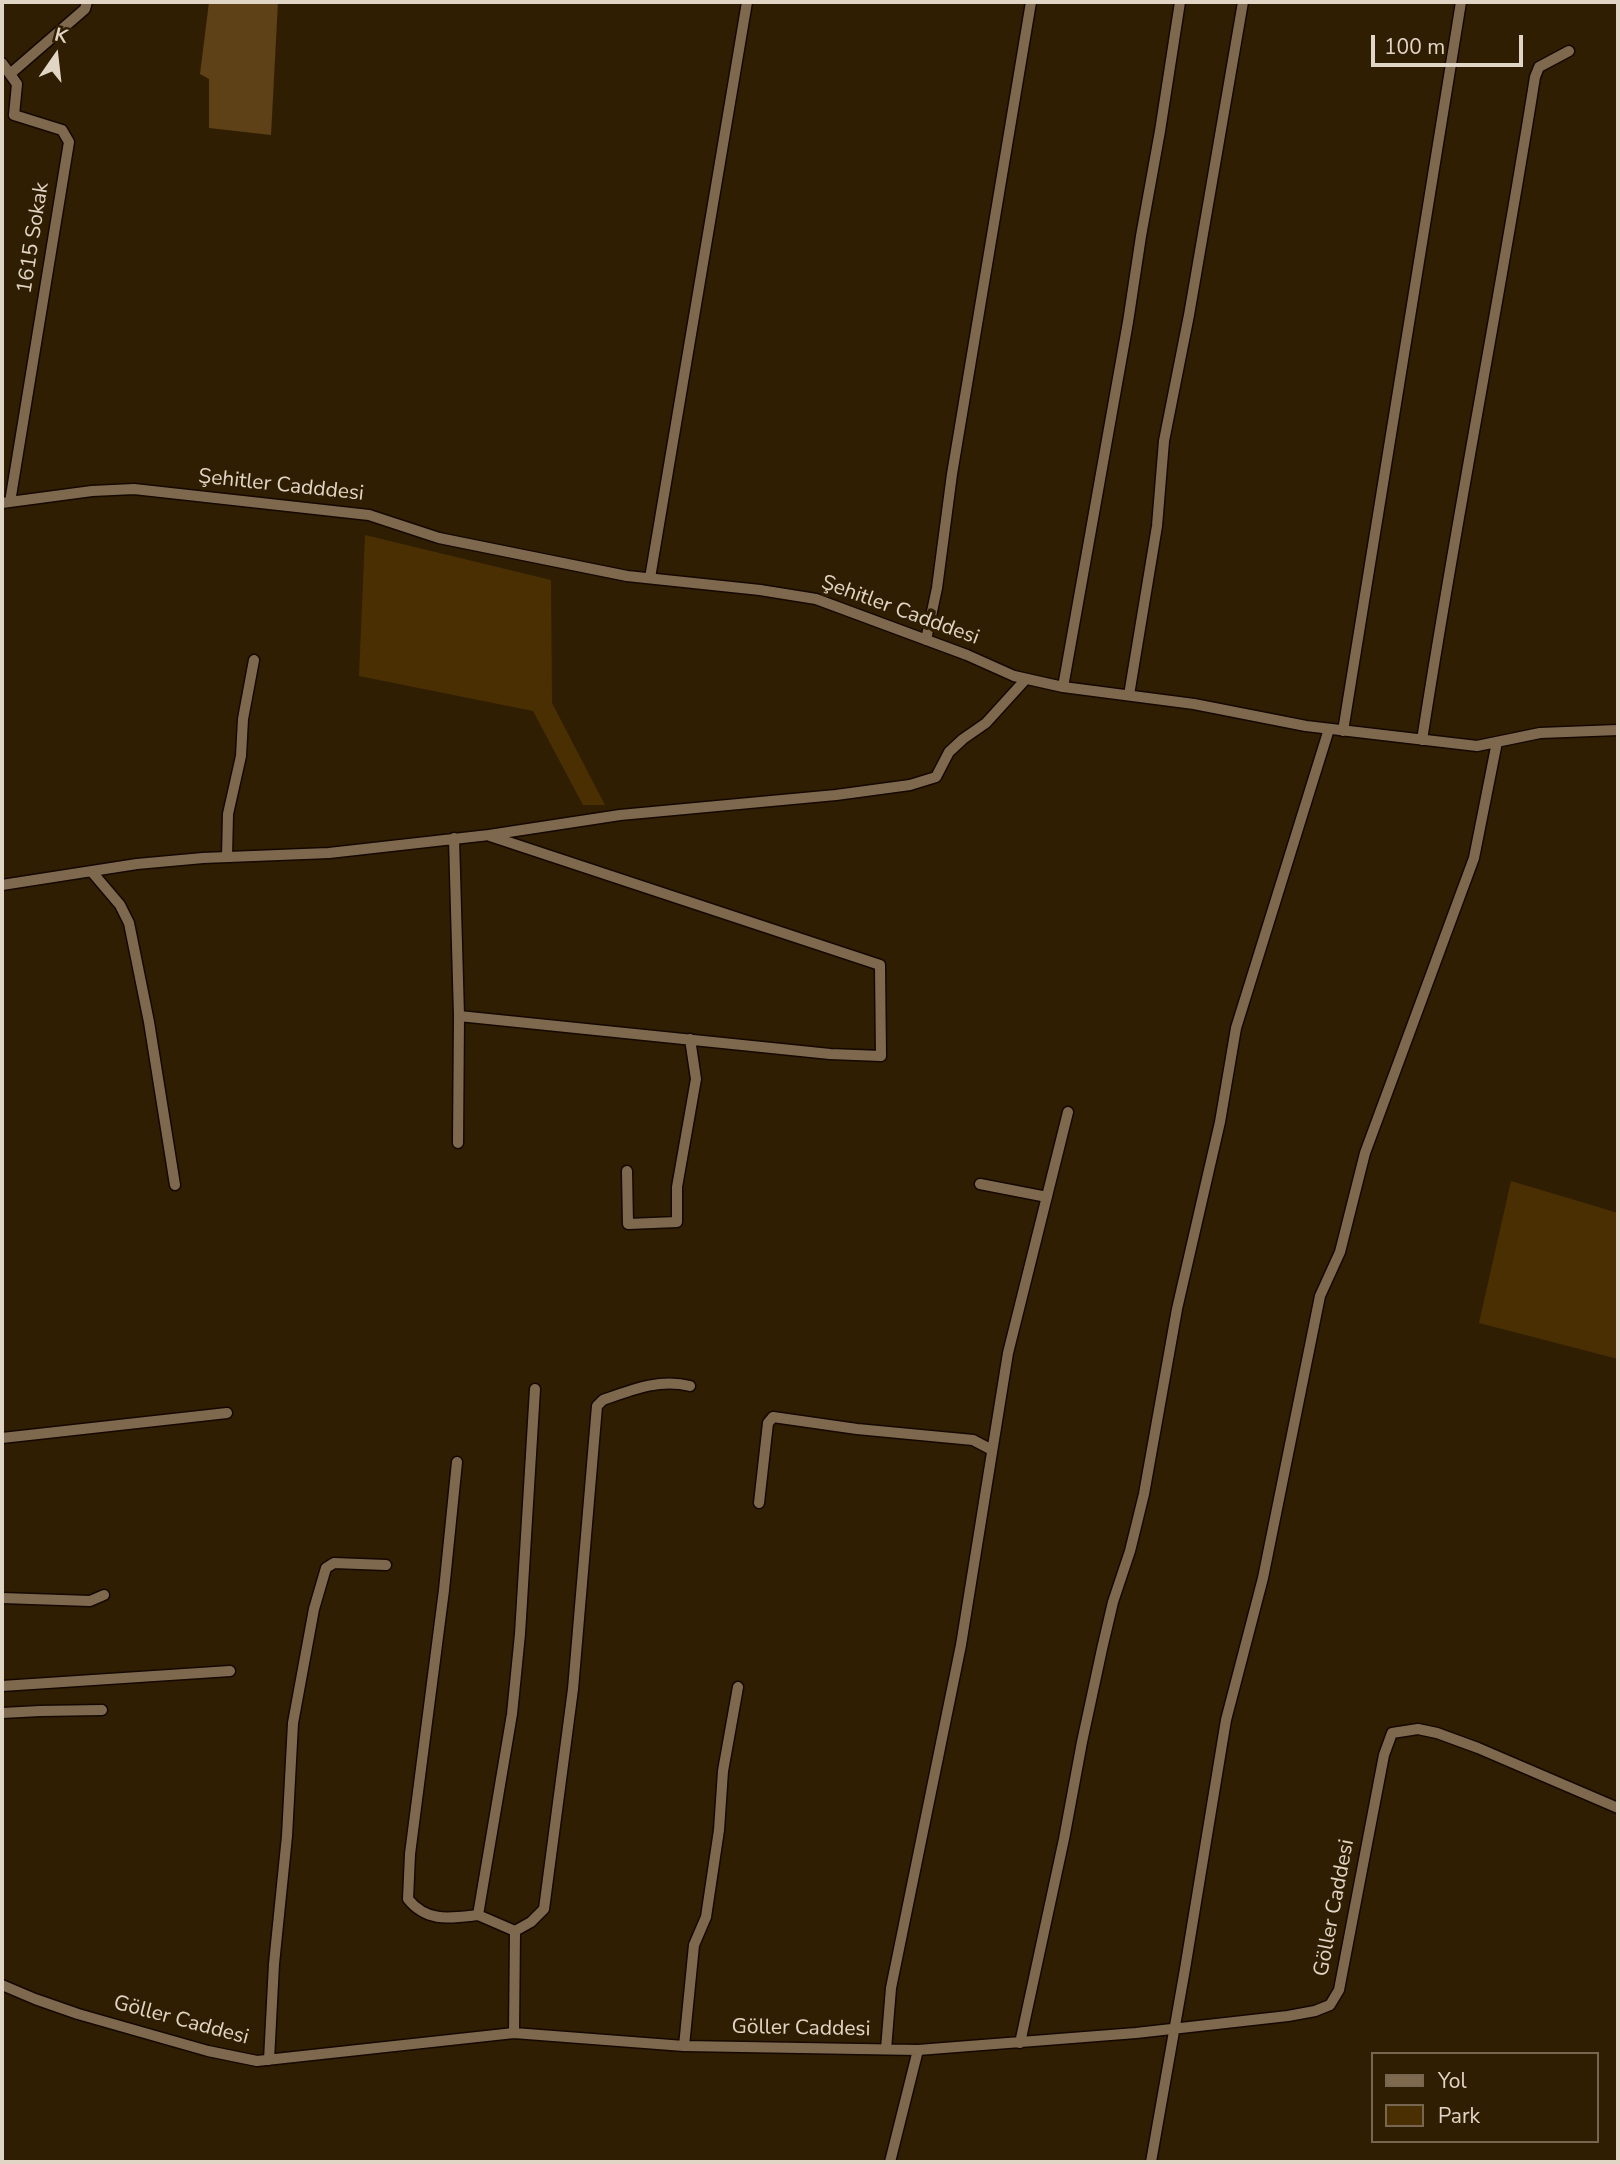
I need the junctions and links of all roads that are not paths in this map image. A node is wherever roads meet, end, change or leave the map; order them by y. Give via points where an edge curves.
1 (87, 2) edge
2 (747, 2) edge
3 (1031, 2) edge
4 (1180, 2) edge
5 (1243, 2) edge
6 (1461, 2) edge
7 (1569, 51) dead end
8 (2, 63) edge
9 (10, 74) junction
10 (6, 503) edge
11 (650, 578) junction
12 (926, 640) junction
13 (254, 660) dead end
14 (1026, 679) junction
15 (1063, 687) junction
16 (1129, 695) junction
17 (1329, 729) junction
18 (1618, 730) edge
19 (1343, 731) junction
20 (1422, 740) junction
21 (1497, 741) junction
22 (489, 835) junction
23 (454, 838) junction
24 (227, 857) junction
25 (92, 872) junction
26 (2, 885) edge
27 (459, 1016) junction
28 (690, 1039) junction
29 (1068, 1112) dead end
30 (458, 1143) dead end
31 (626, 1171) dead end
32 (979, 1184) dead end
33 (175, 1185) dead end
34 (1047, 1196) junction
35 (690, 1386) dead end
36 (535, 1389) dead end
37 (227, 1413) dead end
38 (2, 1438) edge
39 (992, 1450) junction
40 (457, 1462) dead end
41 (759, 1503) dead end
42 (386, 1565) dead end
43 (104, 1595) dead end
44 (2, 1598) edge
45 (230, 1671) dead end
46 (2, 1686) edge
47 (738, 1687) dead end
48 (102, 1710) dead end
49 (2, 1713) edge
50 (1618, 1808) edge
51 (478, 1915) junction
52 (515, 1931) junction
53 (2, 1985) edge
54 (1174, 2029) junction
55 (514, 2033) junction
56 (1020, 2043) junction
57 (684, 2046) junction
58 (886, 2049) junction
59 (918, 2050) junction
60 (269, 2060) junction
61 (890, 2162) edge
62 (1151, 2162) edge

1 - 9 street via 85,9
2 - 11 street
3 - 12 street
4 - 15 street via 1129,322
5 - 16 street via 1164,441 1157,526
6 - 19 street
7 - 20 street via 1539,67 1535,77
8 - 9 street, 1615 Sokak
9 - 10 street, 1615 Sokak via 17,84 14,115 62,130 69,142
10 - 11 street, Şehitler Cadddesi via 134,489 369,514 439,538
11 - 12 street, Şehitler Cadddesi via 816,599
12 - 14 street, Şehitler Cadddesi
13 - 24 street via 228,814
14 - 15 street, Şehitler Cadddesi
14 - 22 street via 986,723 949,752 936,777 910,785 620,815
15 - 16 street, Şehitler Cadddesi
16 - 17 street, Şehitler Cadddesi
17 - 19 street, Şehitler Cadddesi
17 - 56 street via 1236,1028 1144,1494 1102,1649
18 - 21 street, Şehitler Cadddesi via 1540,733
19 - 20 street, Şehitler Cadddesi
20 - 21 street, Şehitler Cadddesi via 1476,746
21 - 54 street via 1474,858 1365,1153 1340,1252 1320,1296 1263,1578 1226,1720
22 - 23 street
22 - 28 street via 880,965 881,1056
23 - 24 street via 329,853
23 - 27 street
24 - 25 street
25 - 26 street
25 - 33 street via 129,923
27 - 28 street
27 - 30 street
28 - 31 street via 696,1079 677,1187 677,1222 628,1224
29 - 34 street
32 - 34 street
34 - 39 street via 1008,1353
35 - 52 street via 659,1383 603,1399 597,1406 573,1689 544,1909
36 - 51 street via 512,1714
37 - 38 street
39 - 41 street via 973,1440 773,1417 768,1423
39 - 58 street via 961,1646 891,1988
40 - 51 street via 408,1899 416,1910 434,1916
42 - 60 street via 334,1563 326,1568 314,1609 293,1723
43 - 44 street via 90,1601
45 - 46 street
47 - 57 street via 706,1917 695,1945
48 - 49 street
50 - 54 street, Göller Caddesi via 1437,1733 1418,1729 1392,1733 1339,1990 1330,2005 1288,2016
51 - 52 street
52 - 55 street
53 - 60 street, Göller Caddesi via 147,2034 208,2051
54 - 56 street, Göller Caddesi
54 - 62 street
55 - 57 street, Göller Caddesi
55 - 60 street, Göller Caddesi
56 - 59 street, Göller Caddesi
57 - 58 street, Göller Caddesi
58 - 59 street, Göller Caddesi
59 - 61 street

